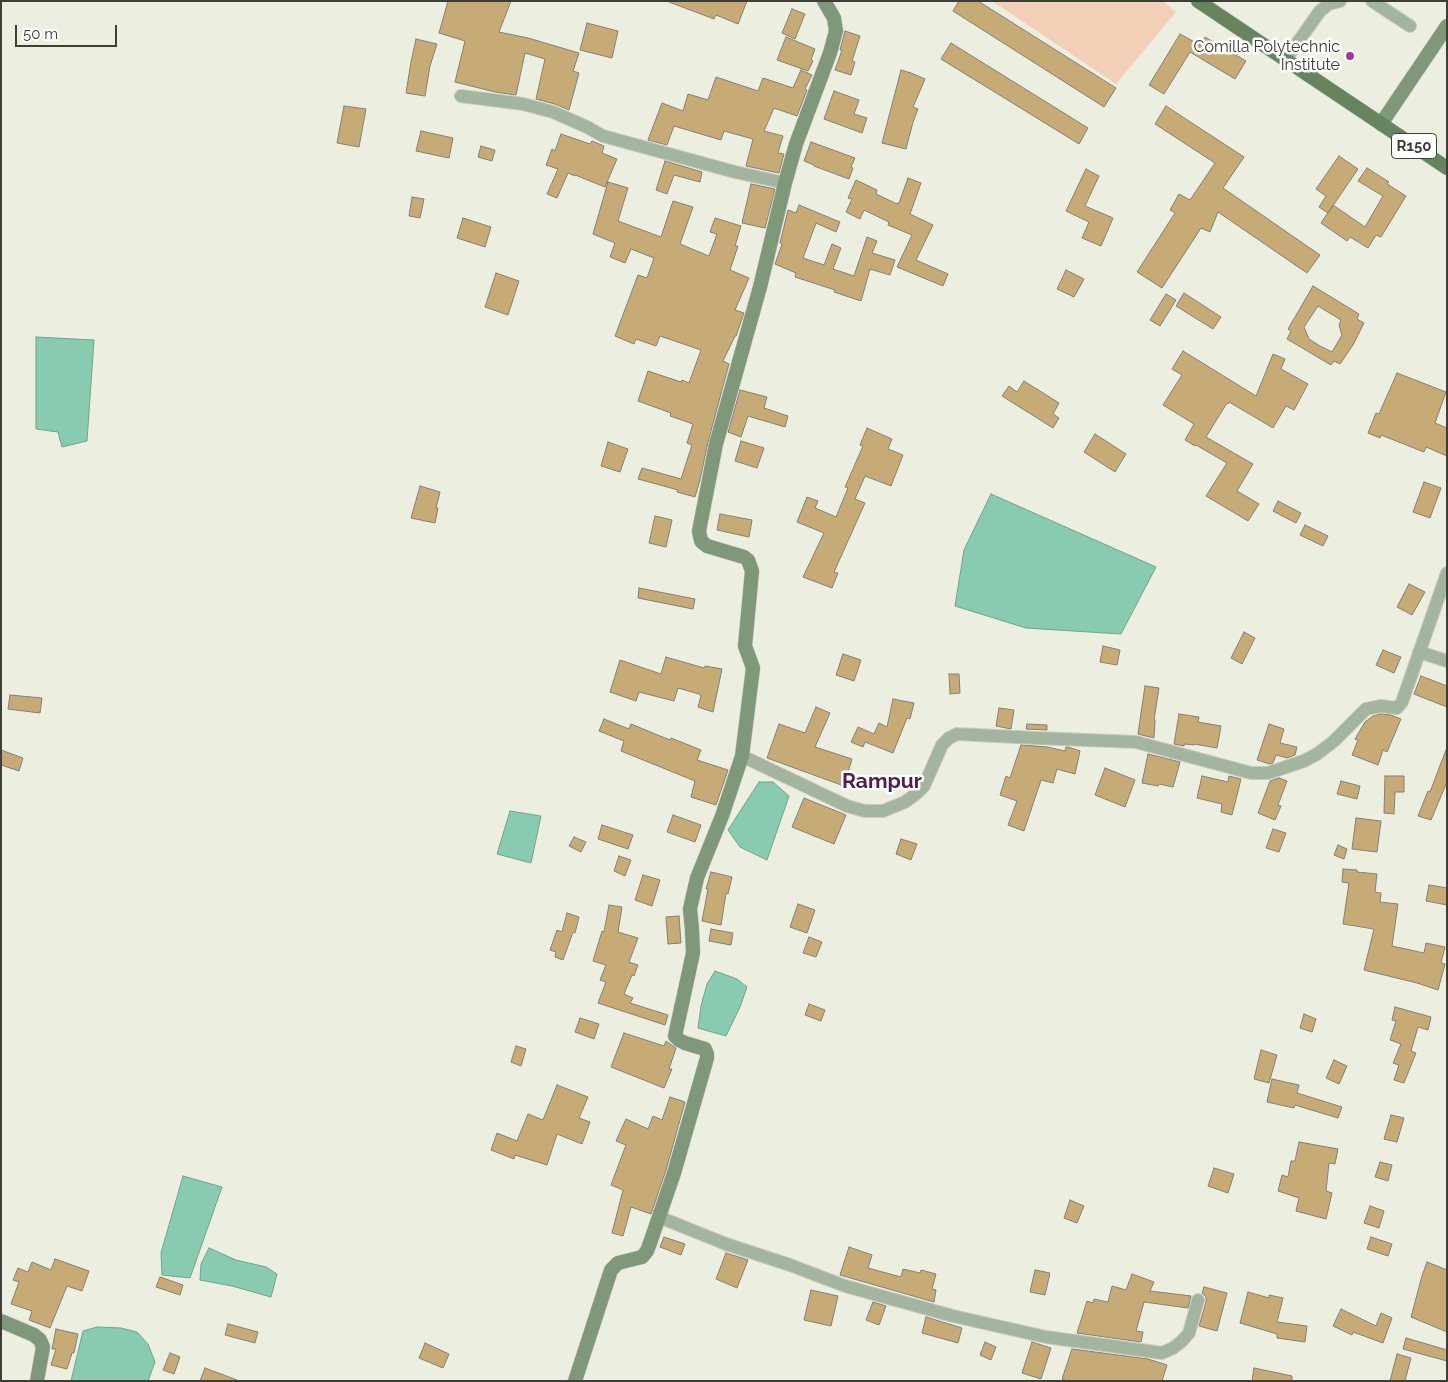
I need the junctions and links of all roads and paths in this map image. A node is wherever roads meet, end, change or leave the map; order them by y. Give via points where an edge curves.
1 (824, 1) edge
2 (1198, 1) edge
3 (1340, 1) edge
4 (1372, 1) edge
5 (1320, 6) edge
6 (1410, 26) dead end
7 (1447, 26) edge
8 (1286, 59) junction
9 (461, 96) dead end
10 (1381, 124) junction
11 (1447, 168) edge
12 (785, 183) junction
13 (1447, 573) edge
14 (1419, 652) junction
15 (1447, 661) edge
16 (742, 756) junction
17 (658, 1217) junction
18 (1198, 1300) dead end
19 (1, 1321) edge
20 (38, 1381) edge
21 (576, 1381) edge

1 - 12 main road via 834,18 836,31
2 - 8 main road, R150
3 - 5 street
4 - 6 street
5 - 8 street
7 - 10 main road
8 - 10 main road, R150
9 - 12 street via 523,104 553,112 603,136
10 - 11 main road, R150
12 - 16 main road via 716,444 699,531 701,541 707,546 744,557 752,571 745,646 753,668
13 - 14 street
14 - 15 street
14 - 16 street via 1397,708 1381,706 1366,709 1317,754 1268,773 1251,773 1136,742 957,734 942,745 924,786 916,794 883,811 864,812
16 - 17 main road via 697,878 690,910 693,953 675,1036 684,1043 705,1049 707,1058 674,1174
17 - 18 street via 845,1286 953,1316 1046,1336 1162,1352 1173,1348 1189,1333
17 - 21 main road via 642,1257 618,1263 611,1270
19 - 20 main road via 40,1340 43,1347

